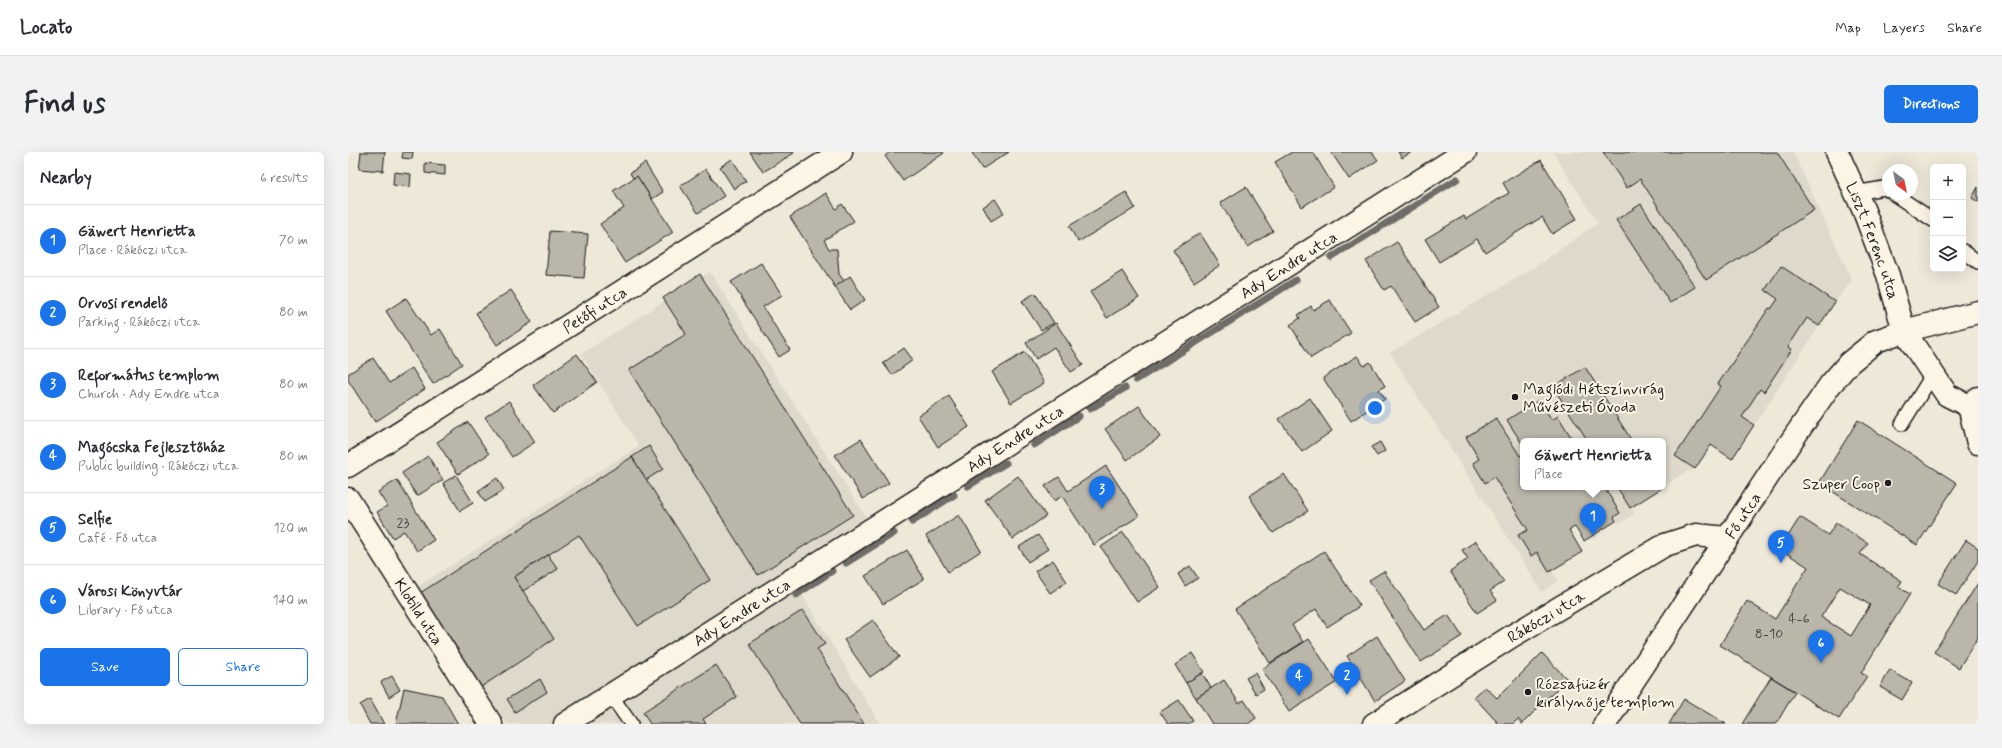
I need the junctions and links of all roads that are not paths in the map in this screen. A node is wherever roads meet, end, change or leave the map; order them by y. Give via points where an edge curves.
1 (841, 152) edge
2 (1465, 152) edge
3 (1837, 152) edge
4 (1882, 188) edge
5 (1855, 193) junction
6 (1903, 200) edge
7 (1930, 218) edge
8 (1966, 254) edge
9 (1978, 262) edge
10 (1978, 312) edge
11 (1904, 331) junction
12 (1933, 374) junction
13 (1974, 402) edge
14 (1902, 424) dead end
15 (1978, 443) edge
16 (348, 466) edge
17 (348, 499) edge
18 (1727, 538) junction
19 (610, 694) junction
20 (491, 724) edge
21 (566, 724) edge
22 (631, 724) edge
23 (1374, 724) edge
24 (1605, 724) edge

1 - 16 street, Petőfi utca
2 - 19 street, Ady Endre utca
3 - 5 street, Liszt Ferenc utca
4 - 5 lane
5 - 11 street, Liszt Ferenc utca via 1888,275
6 - 7 lane
8 - 9 lane
10 - 11 street, Fő utca
11 - 12 street, Liszt Ferenc utca
11 - 18 street, Fő utca via 1876,342 1849,363 1830,385
12 - 13 street, Liszt Ferenc utca via 1947,395
12 - 14 lane
13 - 15 street
17 - 20 street, Klotild utca
18 - 23 street, Rákóczi utca via 1696,535 1665,545 1512,636
18 - 24 street, Fő utca
19 - 21 street, Ady Endre utca
19 - 22 lane

